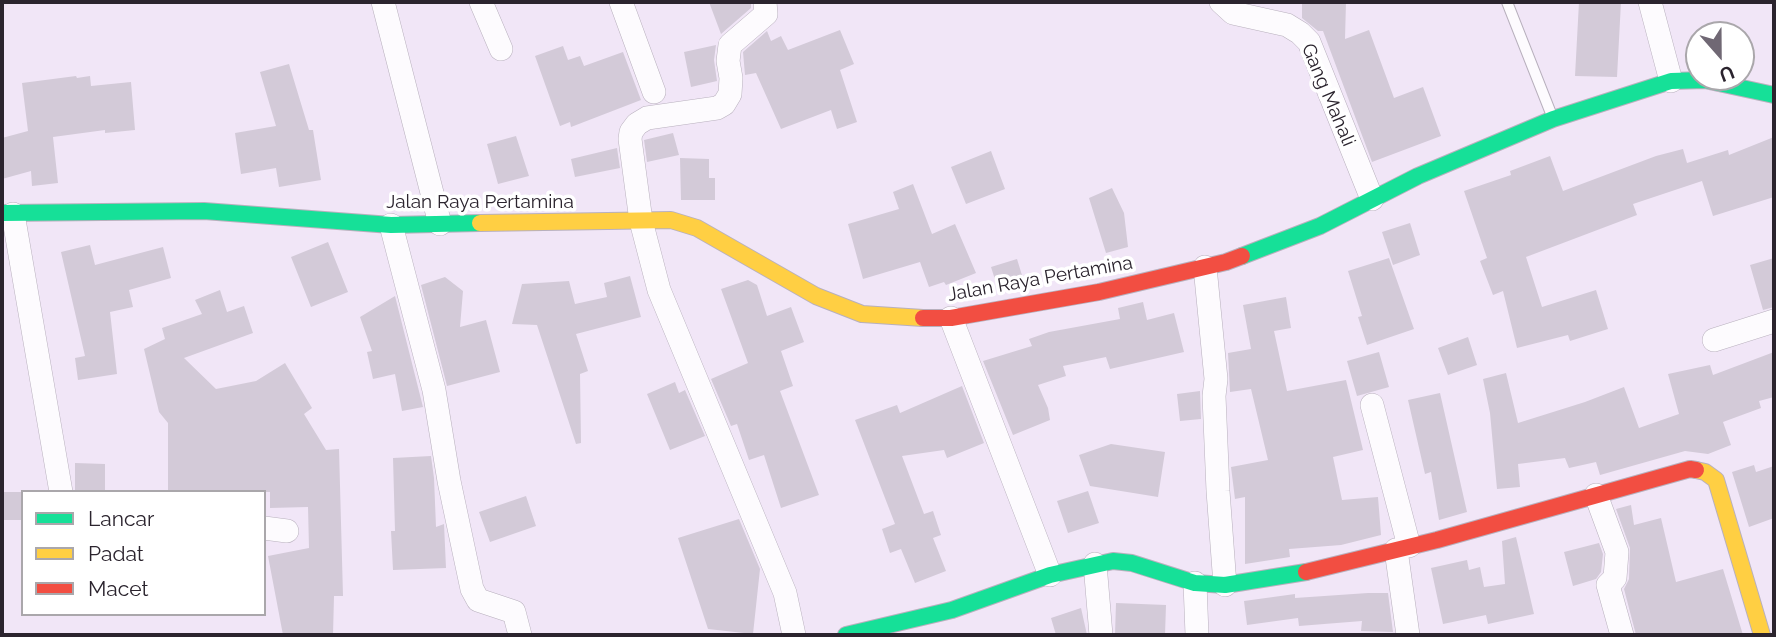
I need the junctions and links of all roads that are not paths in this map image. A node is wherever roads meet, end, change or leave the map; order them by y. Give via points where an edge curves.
1 (383, 2) edge
2 (481, 2) edge
3 (621, 2) edge
4 (765, 2) edge
5 (1221, 2) edge
6 (1507, 2) edge
7 (1650, 2) edge
8 (501, 48) dead end
9 (1671, 81) junction
10 (654, 92) dead end
11 (1774, 95) edge
12 (1553, 119) junction
13 (1372, 199) junction
14 (8, 214) edge
15 (641, 221) junction
16 (440, 224) junction
17 (391, 225) junction
18 (1205, 267) junction
19 (951, 318) junction
20 (1774, 321) edge
21 (1714, 340) dead end
22 (1372, 405) dead end
23 (61, 490) edge
24 (1596, 495) junction
25 (1402, 548) junction
26 (1095, 564) junction
27 (1050, 575) junction
28 (1195, 583) junction
29 (1225, 585) junction
30 (520, 635) edge
31 (794, 635) edge
32 (846, 635) edge
33 (1101, 635) edge
34 (1197, 635) edge
35 (1408, 635) edge
36 (1622, 635) edge
37 (1762, 635) edge

1 - 16 street
2 - 8 street
3 - 10 street
4 - 15 street via 766,14 730,45 730,94 724,104 647,118 631,132
5 - 13 street, Gang Mahali via 1233,12 1287,24 1309,43
6 - 12 lane
7 - 9 street
9 - 11 main road, Jalan Raya Pertamina via 1704,80
9 - 12 main road, Jalan Raya Pertamina
12 - 13 main road, Jalan Raya Pertamina
13 - 18 main road, Jalan Raya Pertamina via 1320,226
14 - 17 main road, Jalan Raya Pertamina via 204,211
14 - 23 street
15 - 16 main road, Jalan Raya Pertamina
15 - 19 main road, Jalan Raya Pertamina via 671,220 697,228 816,296 862,314
15 - 31 street via 659,290 785,593
16 - 17 main road, Jalan Raya Pertamina
17 - 30 street via 434,390 472,589 478,600 514,612
18 - 19 main road, Jalan Raya Pertamina via 1099,292
18 - 29 street via 1216,379 1217,491
19 - 27 street
20 - 21 street
22 - 25 street
24 - 25 main road
24 - 36 street via 1617,552 1615,578 1608,585
24 - 37 main road via 1690,469 1716,480
25 - 29 main road via 1290,576
25 - 35 street
26 - 27 main road
26 - 28 main road via 1132,564
26 - 33 street
27 - 32 main road via 952,610
28 - 29 main road
28 - 34 street

